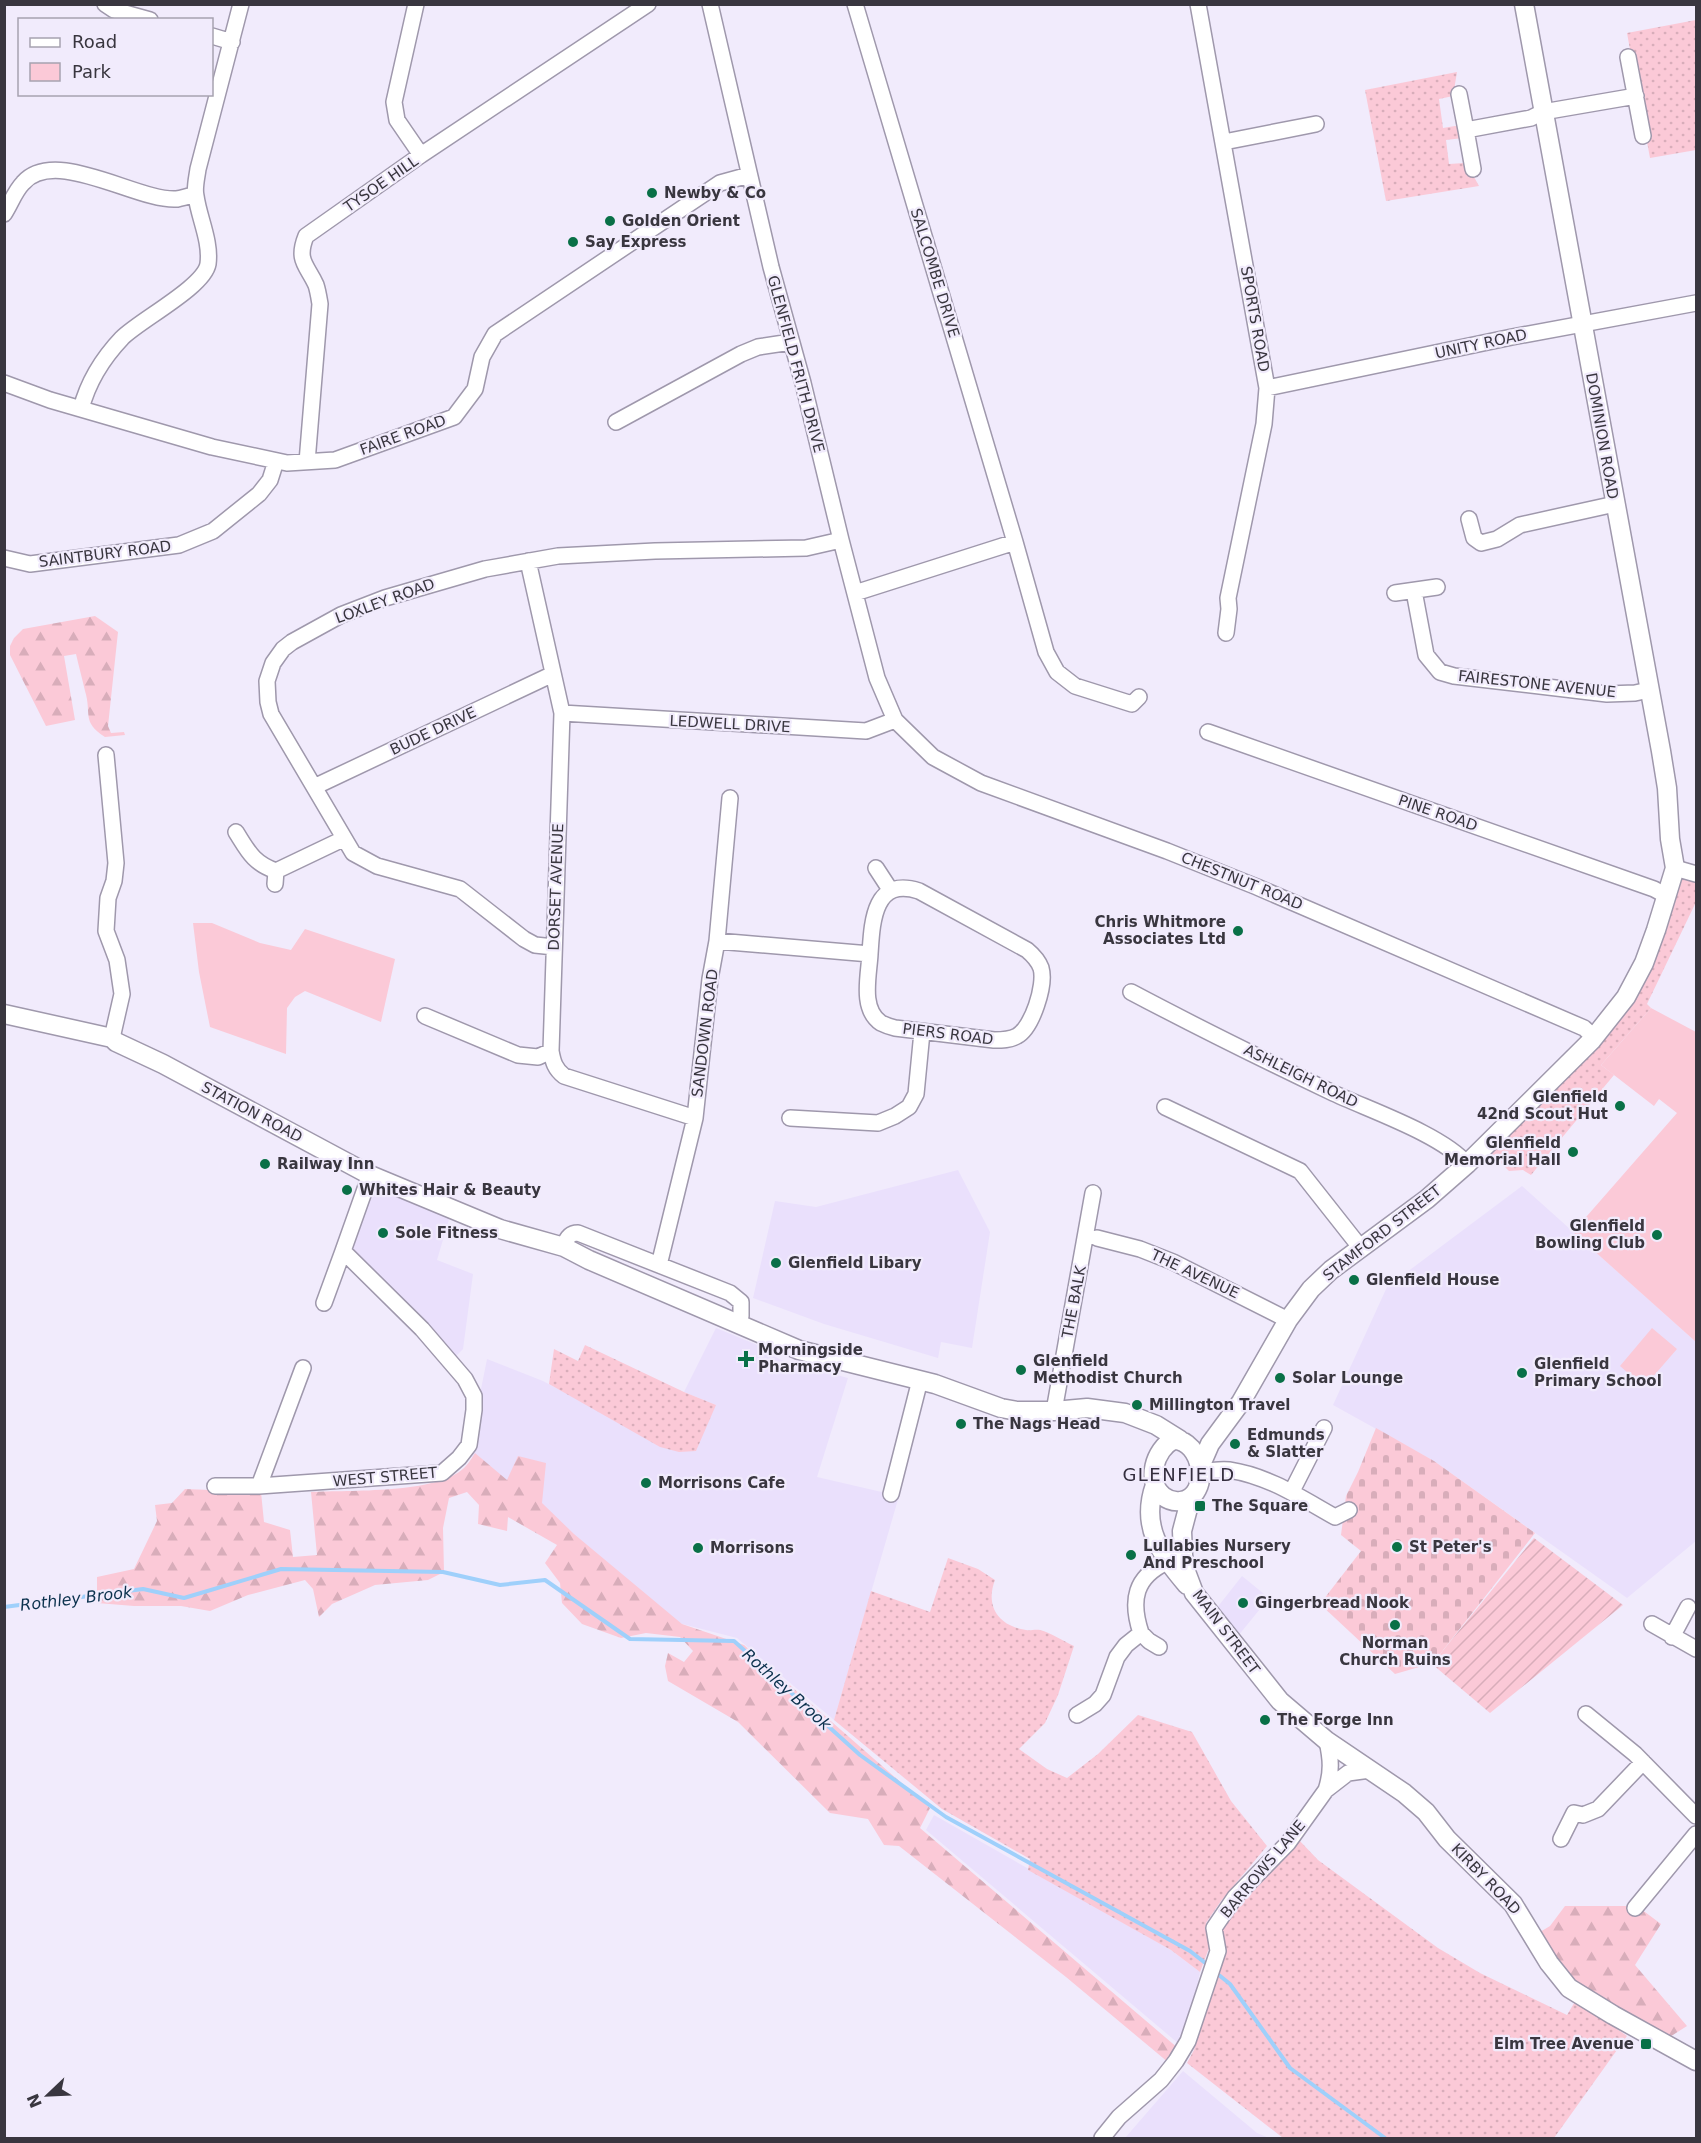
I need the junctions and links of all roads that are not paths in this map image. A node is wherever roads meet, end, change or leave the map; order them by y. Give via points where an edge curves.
1 (105, 4) edge
2 (241, 4) edge
3 (416, 4) edge
4 (648, 4) edge
5 (710, 4) edge
6 (855, 4) edge
7 (1198, 4) edge
8 (1524, 4) edge
9 (143, 18) edge
10 (213, 36) edge
11 (232, 42) junction
12 (1628, 57) dead end
13 (1459, 94) dead end
14 (1636, 96) junction
15 (1544, 112) junction
16 (1316, 124) dead end
17 (1466, 130) junction
18 (1643, 136) dead end
19 (1224, 142) junction
20 (421, 155) junction
21 (1473, 169) dead end
22 (749, 175) junction
23 (195, 194) junction
24 (4, 214) edge
25 (1696, 303) edge
26 (1582, 324) junction
27 (791, 342) junction
28 (4, 383) edge
29 (1267, 388) junction
30 (81, 409) junction
31 (616, 422) dead end
32 (276, 460) junction
33 (307, 462) junction
34 (1615, 504) junction
35 (1469, 519) dead end
36 (841, 540) junction
37 (1015, 542) junction
38 (4, 558) edge
39 (528, 561) junction
40 (1437, 587) dead end
41 (1414, 591) junction
42 (855, 593) junction
43 (1395, 593) dead end
44 (1226, 633) dead end
45 (553, 674) junction
46 (1649, 690) junction
47 (1139, 697) dead end
48 (562, 713) junction
49 (895, 720) junction
50 (1208, 732) dead end
51 (106, 755) dead end
52 (314, 788) junction
53 (730, 798) dead end
54 (236, 832) dead end
55 (343, 839) junction
56 (875, 865) dead end
57 (1675, 868) junction
58 (1696, 874) edge
59 (891, 891) junction
60 (1667, 896) junction
61 (717, 941) junction
62 (554, 947) junction
63 (870, 954) junction
64 (1131, 992) dead end
65 (4, 1014) edge
66 (425, 1016) dead end
67 (922, 1032) junction
68 (1594, 1037) junction
69 (112, 1038) junction
70 (551, 1052) junction
71 (1165, 1107) dead end
72 (695, 1118) junction
73 (790, 1118) dead end
74 (1467, 1164) junction
75 (370, 1175) junction
76 (1094, 1193) dead end
77 (1097, 1238) dead end
78 (564, 1247) junction
79 (1360, 1247) junction
80 (343, 1251) junction
81 (659, 1265) junction
82 (324, 1303) dead end
83 (1288, 1320) junction
84 (738, 1324) junction
85 (303, 1368) dead end
86 (920, 1380) junction
87 (1054, 1411) junction
88 (1145, 1421) junction
89 (1324, 1428) dead end
90 (1217, 1433) junction
91 (1182, 1441) junction
92 (1161, 1449) junction
93 (1200, 1469) junction
94 (1155, 1485) junction
95 (215, 1486) dead end
96 (259, 1486) junction
97 (1292, 1491) junction
98 (891, 1494) dead end
99 (1191, 1497) junction
100 (1349, 1510) dead end
101 (1182, 1531) junction
102 (1167, 1562) junction
103 (1194, 1593) junction
104 (1688, 1607) dead end
105 (1652, 1624) dead end
106 (1141, 1633) junction
107 (1672, 1637) junction
108 (1159, 1647) dead end
109 (1696, 1649) edge
110 (1586, 1714) dead end
111 (1077, 1715) dead end
112 (1327, 1741) junction
113 (1643, 1762) junction
114 (1370, 1770) junction
115 (1326, 1790) junction
116 (1696, 1816) edge
117 (1696, 1834) edge
118 (1561, 1839) dead end
119 (1635, 1908) dead end
120 (1696, 2061) edge
121 (1102, 2139) edge

1 - 9 street
2 - 11 street
3 - 20 street via 394,102 397,120
4 - 20 street, TYSOE HILL
5 - 22 street, GLENFIELD FRITH DRIVE
6 - 37 street, SALCOMBE DRIVE
7 - 19 street, SPORTS ROAD
8 - 15 street, DOMINION ROAD
10 - 11 street
11 - 23 street
12 - 14 street
13 - 17 street
14 - 15 street
14 - 18 street
15 - 17 street
15 - 26 street, DOMINION ROAD
16 - 19 street
17 - 21 street
19 - 29 street, SPORTS ROAD
20 - 33 street, TYSOE HILL via 306,236 303,264 317,287 320,304
22 - 27 street, GLENFIELD FRITH DRIVE
22 - 33 street, FAIRE ROAD via 720,183 495,334 482,357 475,389 454,417 335,460
23 - 24 street via 177,199 159,197 83,174 54,170 37,173 23,182
23 - 30 street via 207,238 208,265 200,280 123,337 87,388
25 - 26 street, UNITY ROAD
26 - 29 street, UNITY ROAD
26 - 34 street, DOMINION ROAD
27 - 31 street via 741,354
27 - 36 street, GLENFIELD FRITH DRIVE
28 - 30 street, FAIRE ROAD
29 - 44 street, SPORTS ROAD via 1264,424 1228,598
30 - 32 street, FAIRE ROAD via 212,447
32 - 33 street, FAIRE ROAD
32 - 38 street, SAINTBURY ROAD via 270,480 259,494 213,531 179,545 30,564
34 - 35 street via 1520,525 1480,543 1474,538
34 - 46 street, DOMINION ROAD
36 - 39 street, LOXLEY ROAD via 806,548 655,551
36 - 42 street, GLENFIELD FRITH DRIVE
37 - 42 street
37 - 47 street, SALCOMBE DRIVE via 1046,651 1057,672 1075,686 1132,704
39 - 45 street, DORSET AVENUE
39 - 52 street, LOXLEY ROAD via 485,569 386,598 341,615 283,650 269,672 268,702
40 - 41 street
41 - 43 street
41 - 46 street, FAIRESTONE AVENUE via 1426,655 1440,672 1607,694
42 - 49 street, GLENFIELD FRITH DRIVE via 877,678
45 - 48 street, DORSET AVENUE
45 - 52 street, BUDE DRIVE
46 - 57 street, DOMINION ROAD via 1667,788
48 - 49 street, LEDWELL DRIVE via 866,731
48 - 62 street, DORSET AVENUE
49 - 68 street, CHESTNUT ROAD via 933,757 981,783 1257,887 1584,1028
50 - 60 street, PINE ROAD
51 - 69 street via 116,863 106,932 117,960 122,994
52 - 55 street, LOXLEY ROAD
53 - 61 street, SANDOWN ROAD
54 - 55 street via 252,858 275,877
55 - 62 street, LOXLEY ROAD via 352,853 376,866 460,889 529,942
56 - 59 street
57 - 58 street
57 - 60 street, STAMFORD STREET
59 - 63 street, PIERS ROAD via 875,910
59 - 67 street, PIERS ROAD via 919,891 1027,950 1041,968 1042,987 1027,1028 1018,1036 994,1041
60 - 68 street, STAMFORD STREET via 1644,963 1626,998
61 - 63 street
61 - 72 street, SANDOWN ROAD
62 - 70 street, DORSET AVENUE
63 - 67 street, PIERS ROAD via 868,1002 872,1014 881,1023
64 - 74 street, ASHLEIGH ROAD via 1436,1140
65 - 69 street, STATION ROAD
66 - 70 street via 518,1055 538,1057
67 - 73 street via 916,1094 909,1107 878,1123
68 - 74 street, STAMFORD STREET
69 - 75 street, STATION ROAD
70 - 72 street via 555,1066 564,1076
71 - 79 street via 1300,1171
72 - 81 street, SANDOWN ROAD
74 - 79 street, STAMFORD STREET via 1427,1199
75 - 78 street, STATION ROAD via 500,1229
75 - 80 street
76 - 87 street, THE BALK
77 - 83 street, THE AVENUE via 1173,1262
78 - 81 street via 568,1236 578,1233
78 - 84 street, STATION ROAD
79 - 83 street, STAMFORD STREET via 1311,1288
80 - 82 street
80 - 96 street, WEST STREET via 404,1310 465,1379 474,1396 469,1445 442,1473
81 - 84 street via 737,1297 742,1309
83 - 90 street, STAMFORD STREET via 1248,1391
84 - 86 street, STATION ROAD via 799,1350
85 - 96 street
86 - 87 street, STATION ROAD via 1001,1408
86 - 98 street
87 - 88 street, STATION ROAD via 1087,1408 1125,1413
88 - 91 street, STATION ROAD
88 - 92 street
89 - 97 street
90 - 91 street via 1200,1440
90 - 93 street, STAMFORD STREET
91 - 92 street via 1167,1443
91 - 93 street via 1195,1454
92 - 94 street
93 - 97 street via 1227,1470
93 - 99 street via 1197,1489
94 - 99 street via 1169,1500
94 - 102 street via 1151,1521
95 - 96 street, WEST STREET
97 - 100 street via 1335,1517
99 - 101 street, MAIN STREET
101 - 102 street via 1173,1558
101 - 103 street, MAIN STREET via 1185,1569
102 - 103 street
102 - 106 street via 1146,1576 1137,1592
103 - 112 street, MAIN STREET via 1280,1701
104 - 107 street
105 - 107 street
106 - 108 street
106 - 111 street via 1117,1657 1108,1684 1095,1704
107 - 109 street
110 - 113 street
112 - 114 street, KIRBY ROAD
112 - 115 street via 1331,1774
113 - 116 street
113 - 118 street via 1598,1809 1583,1815 1574,1813
114 - 115 street via 1348,1773
114 - 120 street, KIRBY ROAD via 1417,1803 1447,1839 1513,1904 1569,1988
115 - 121 street, BARROWS LANE via 1288,1843 1236,1897 1214,1928 1218,1952 1188,2041 1176,2061
117 - 119 street

